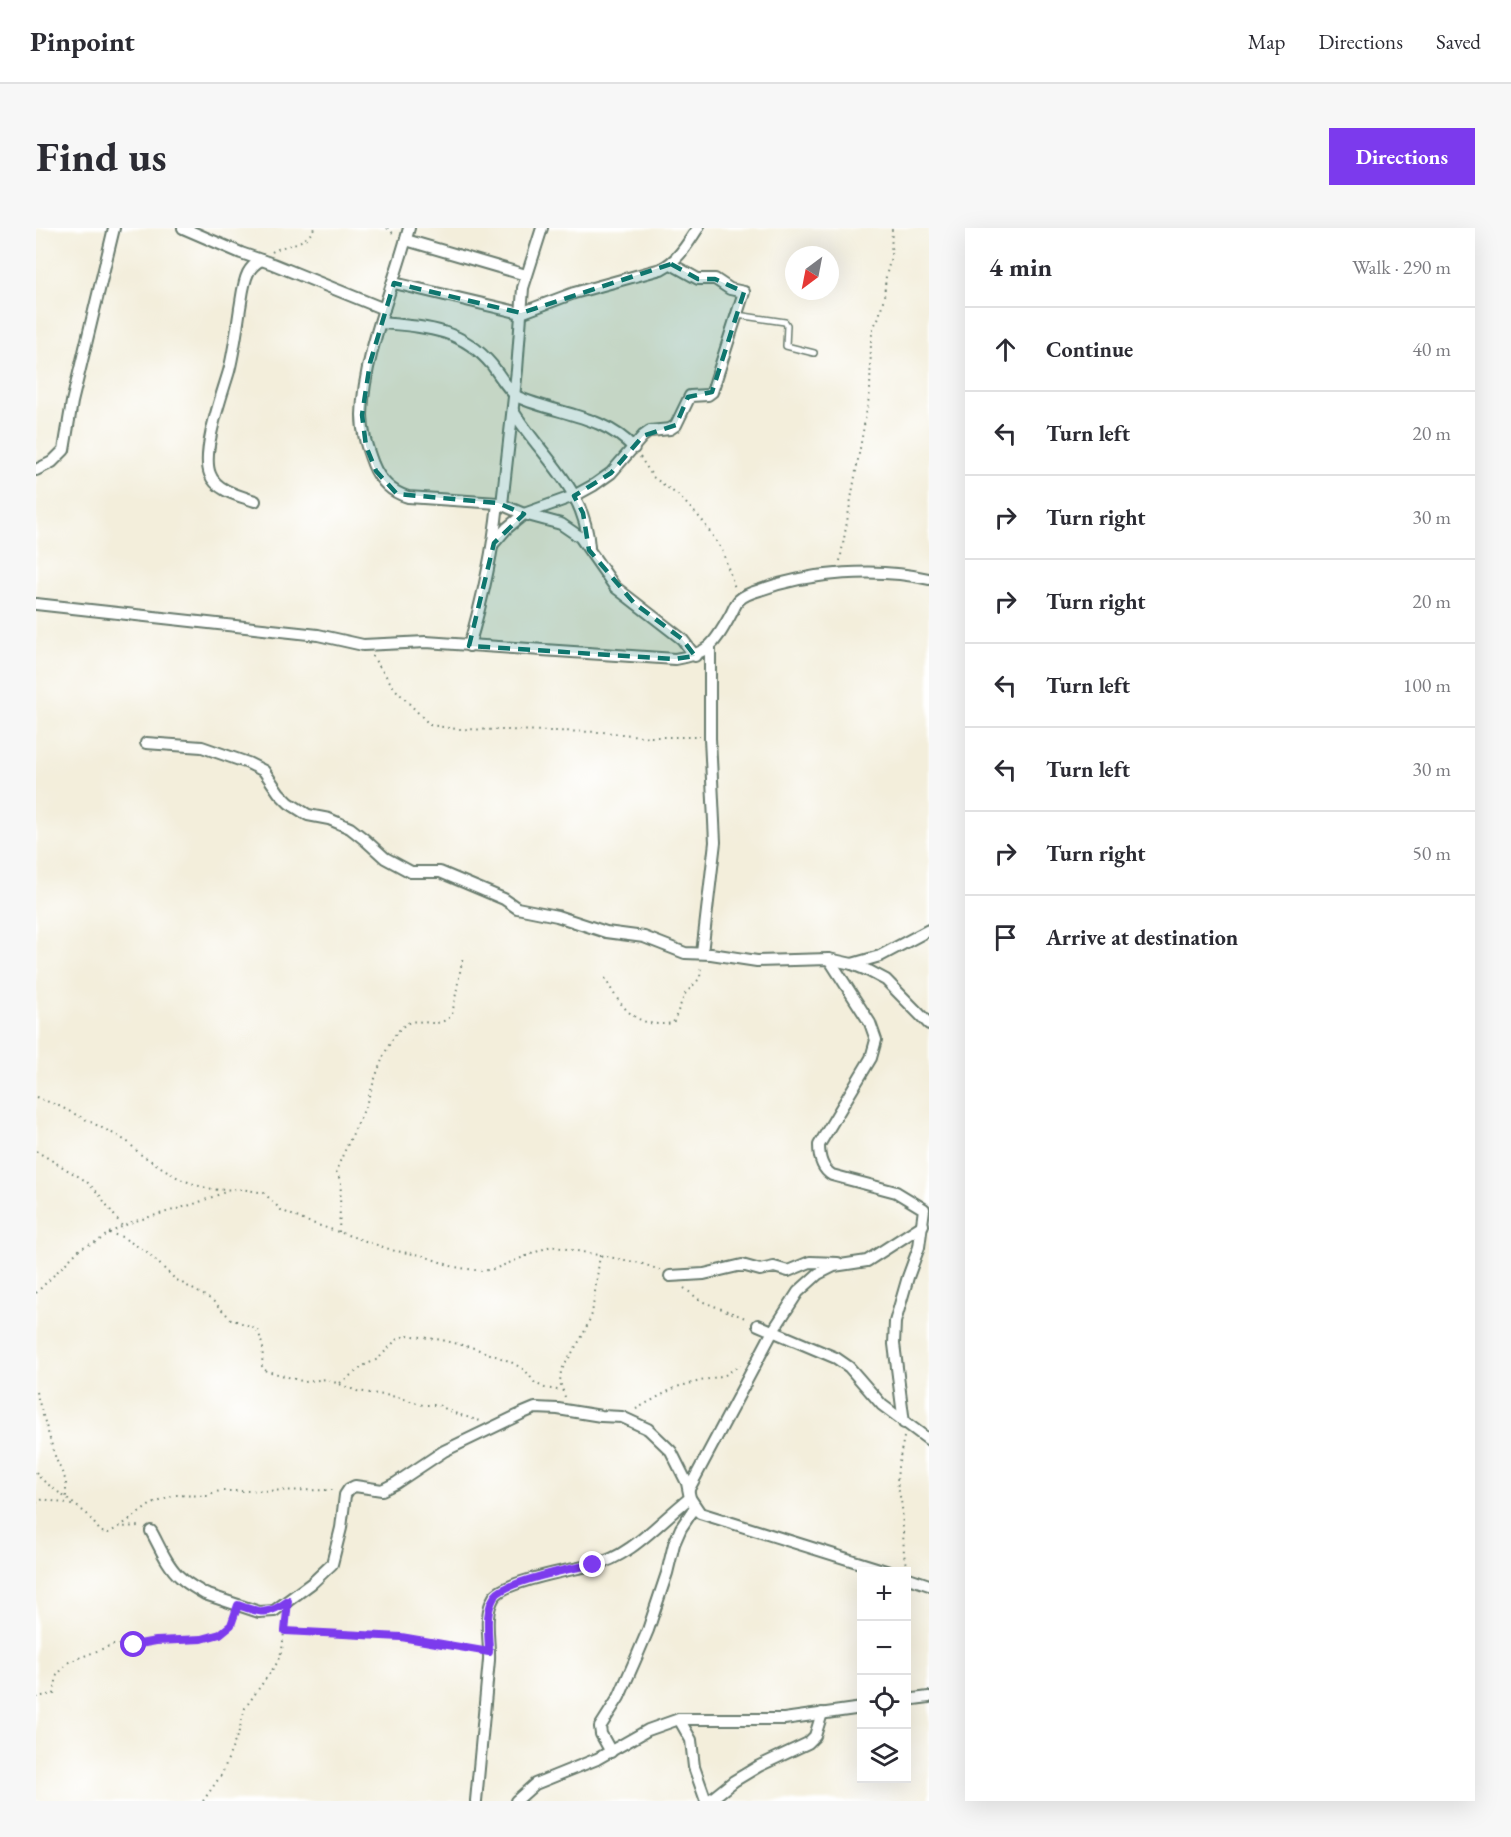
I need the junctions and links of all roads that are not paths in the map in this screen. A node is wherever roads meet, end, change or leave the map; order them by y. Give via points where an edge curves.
1 (114, 228) edge
2 (183, 228) edge
3 (409, 228) edge
4 (542, 228) edge
5 (698, 228) edge
6 (406, 240) junction
7 (261, 260) junction
8 (671, 264) junction
9 (526, 275) junction
10 (394, 283) junction
11 (384, 309) junction
12 (521, 313) junction
13 (737, 315) junction
14 (381, 323) junction
15 (814, 353) dead end
16 (515, 396) junction
17 (513, 411) junction
18 (634, 447) junction
19 (36, 470) edge
20 (573, 496) junction
21 (255, 501) dead end
22 (500, 504) junction
23 (524, 514) junction
24 (494, 543) junction
25 (589, 550) junction
26 (929, 579) edge
27 (36, 604) edge
28 (470, 646) junction
29 (710, 646) junction
30 (695, 656) junction
31 (146, 743) dead end
32 (929, 930) edge
33 (702, 953) junction
34 (829, 959) junction
35 (852, 964) junction
36 (929, 1024) edge
37 (927, 1208) edge
38 (924, 1226) junction
39 (847, 1264) junction
40 (670, 1276) road end
41 (758, 1325) road end
42 (773, 1331) junction
43 (904, 1423) junction
44 (929, 1440) edge
45 (691, 1498) junction
46 (151, 1531) road end
47 (873, 1567) edge
48 (911, 1579) edge
49 (929, 1585) edge
50 (929, 1697) edge
51 (911, 1699) edge
52 (857, 1709) edge
53 (822, 1713) junction
54 (679, 1719) junction
55 (611, 1752) junction
56 (476, 1801) edge
57 (516, 1801) edge
58 (708, 1801) edge

1 - 19 street via 64,450
2 - 7 street
3 - 6 street
4 - 9 street
5 - 8 street
6 - 9 street
6 - 10 street
7 - 11 street
7 - 21 street via 248,273 244,287 208,459 215,483
8 - 12 street
8 - 13 street via 698,279 715,279 744,292
9 - 12 street
10 - 11 street
10 - 12 street
11 - 14 street
12 - 16 street
13 - 15 lane via 785,322 786,346
13 - 18 street via 712,392 690,396 675,425 650,431
14 - 16 street via 447,332 490,363
14 - 22 street via 362,415 366,446 376,471 389,489 408,497
16 - 17 street
16 - 18 street via 613,430
17 - 20 street via 528,436 568,483
17 - 22 street
18 - 20 street via 611,473
20 - 23 street
20 - 25 street via 583,513
22 - 23 street
22 - 24 street
23 - 24 street
23 - 25 street via 561,524 580,537
24 - 28 street
25 - 30 street via 615,587 682,639
26 - 29 street via 838,574 770,586 739,600
27 - 28 street via 318,635 363,645 426,642
28 - 30 street via 675,659
29 - 30 street
29 - 33 street via 715,842
31 - 33 street via 202,747 248,763 264,771 289,803 308,815 350,828 385,858 411,872 440,872 517,908 606,932 644,937 685,953
32 - 35 street via 880,956
33 - 34 street via 757,961
34 - 35 street
34 - 37 street via 870,1023 876,1040 872,1058 819,1145 823,1164 832,1175 896,1192
35 - 36 street via 886,980
37 - 38 street
38 - 39 street via 867,1261
38 - 43 street via 895,1322
39 - 40 street via 810,1262 788,1271 742,1265 704,1274
39 - 42 street via 818,1274 798,1292
41 - 42 street
42 - 43 street via 830,1354 849,1367 882,1405
42 - 45 street
43 - 44 street
45 - 46 street via 675,1459 648,1429 622,1417 535,1408 444,1452 382,1490 355,1486 349,1489 332,1564 274,1611 259,1612 205,1594 175,1571
45 - 47 street via 700,1513 707,1516
45 - 55 street via 648,1630 619,1697 600,1727
45 - 56 street via 633,1546 605,1562 553,1572 502,1590 494,1597 489,1617
48 - 49 street
50 - 51 street
52 - 53 street
53 - 54 street via 784,1719
53 - 58 street via 815,1736 808,1743 759,1766
54 - 55 street via 648,1730
54 - 58 street via 691,1740 694,1767
55 - 57 street via 535,1784

